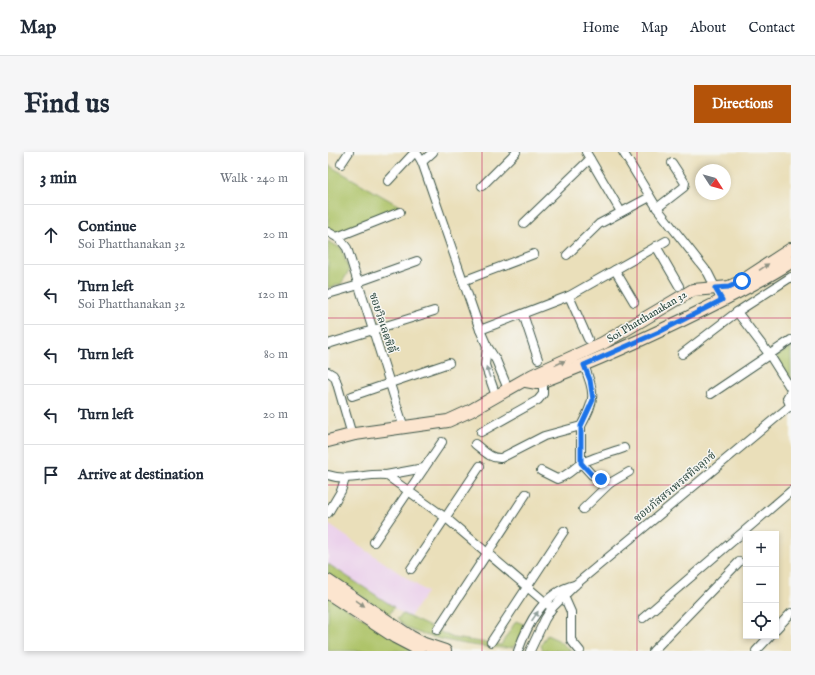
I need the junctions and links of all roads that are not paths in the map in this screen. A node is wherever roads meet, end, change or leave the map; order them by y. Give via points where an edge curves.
1 (348, 152) edge
2 (415, 152) edge
3 (433, 152) edge
4 (516, 152) edge
5 (624, 152) edge
6 (588, 156) edge
7 (422, 162) junction
8 (672, 163) dead end
9 (341, 164) dead end
10 (388, 181) dead end
11 (482, 186) dead end
12 (650, 197) junction
13 (658, 208) junction
14 (400, 212) dead end
15 (621, 212) junction
16 (524, 224) dead end
17 (328, 232) edge
18 (337, 237) junction
19 (666, 241) dead end
20 (656, 246) junction
21 (791, 249) edge
22 (534, 254) dead end
23 (567, 255) dead end
24 (417, 261) dead end
25 (791, 262) edge
26 (615, 270) junction
27 (791, 277) edge
28 (463, 281) junction
29 (358, 283) junction
30 (679, 286) dead end
31 (715, 288) junction
32 (328, 294) edge
33 (569, 296) junction
34 (722, 300) junction
35 (634, 302) dead end
36 (434, 311) dead end
37 (737, 312) junction
38 (523, 314) junction
39 (480, 330) junction
40 (373, 331) junction
41 (588, 339) dead end
42 (791, 340) edge
43 (328, 344) edge
44 (487, 346) junction
45 (682, 354) dead end
46 (769, 354) junction
47 (538, 359) dead end
48 (449, 364) dead end
49 (584, 365) junction
50 (328, 372) edge
51 (526, 381) junction
52 (543, 381) junction
53 (390, 383) junction
54 (508, 389) junction
55 (791, 390) edge
56 (711, 394) dead end
57 (352, 396) dead end
58 (496, 396) junction
59 (791, 407) edge
60 (581, 426) junction
61 (404, 428) junction
62 (481, 432) dead end
63 (352, 435) junction
64 (328, 441) edge
65 (442, 442) dead end
66 (475, 444) dead end
67 (624, 448) dead end
68 (581, 463) junction
69 (480, 466) dead end
70 (424, 468) junction
71 (541, 470) dead end
72 (629, 472) dead end
73 (328, 475) edge
74 (386, 475) junction
75 (345, 479) junction
76 (610, 483) junction
77 (791, 491) edge
78 (408, 492) junction
79 (526, 494) dead end
80 (583, 509) dead end
81 (328, 513) edge
82 (446, 518) junction
83 (564, 531) dead end
84 (374, 542) dead end
85 (487, 554) junction
86 (739, 562) dead end
87 (411, 569) dead end
88 (328, 581) edge
89 (527, 587) junction
90 (328, 593) edge
91 (562, 593) junction
92 (545, 602) junction
93 (552, 608) junction
94 (791, 613) edge
95 (643, 618) dead end
96 (779, 626) edge
97 (437, 630) dead end
98 (767, 639) edge
99 (491, 642) dead end
100 (420, 651) edge
101 (445, 651) edge
102 (518, 651) edge
103 (530, 651) edge
104 (580, 651) edge
105 (653, 651) edge
106 (756, 651) edge

1 - 9 street
2 - 7 street
2 - 10 street
3 - 7 street
4 - 11 street
5 - 12 street
6 - 15 street
6 - 16 street
7 - 28 street
8 - 13 street via 685,183 684,187
12 - 13 street
12 - 15 street
13 - 31 street via 708,273
14 - 18 street
15 - 23 street via 599,224
17 - 18 street, ซอยวิลเลตซิตี้
18 - 29 street, ซอยวิลเลตซิตี้ via 347,248
19 - 20 street
20 - 26 street
20 - 30 street
31 -> 21 street, Soi Phatthanakan 32 via 729,287 742,281
22 - 28 street
24 - 29 street
25 - 34 street, Soi Phatthanakan 32
26 - 33 street
26 - 35 street
27 - 37 street
28 - 39 street
29 - 32 street
29 - 40 street, ซอยวิลเลตซิตี้
31 - 34 street
51 -> 31 street, Soi Phatthanakan 32 via 533,375 603,343 693,290
33 - 38 street
33 - 41 street
34 - 49 street, Soi Phatthanakan 32 via 659,332
36 - 40 street
37 - 45 street
37 - 46 street
38 - 39 street
38 - 47 street
39 - 44 street
40 - 43 street
40 - 53 street, ซอยวิลเลตซิตี้
42 - 46 street
44 - 54 street
58 -> 44 street via 485,365
46 - 55 street
46 - 56 street
48 - 53 street
49 - 52 street, Soi Phatthanakan 32
49 - 60 street via 590,380 593,400
50 - 63 street via 336,380
51 - 52 street, Soi Phatthanakan 32
51 - 54 street, Soi Phatthanakan 32
52 - 62 street via 543,394 538,400
53 - 57 street
53 - 61 street, ซอยวิลเลตซิตี้
54 - 58 street, Soi Phatthanakan 32
55 - 59 street, ซอยภัสสรเพรสทีจลุกซ์ via 787,398
58 - 61 street, Soi Phatthanakan 32 via 448,421
59 - 91 street, ซอยภัสสรเพรสทีจลุกซ์
60 - 66 street via 544,436 501,458 491,456
60 - 68 street
61 - 63 street, Soi Phatthanakan 32
63 - 64 street, Soi Phatthanakan 32
65 - 70 street
67 - 68 street
68 - 71 street via 572,472 557,479
68 - 76 street via 592,475
69 - 82 street
70 - 74 street
70 - 78 street
72 - 76 street
73 - 75 street
74 - 75 street via 374,474
74 - 78 street
75 - 81 street
76 - 80 street
77 - 95 street
78 - 82 street
78 - 84 street
79 - 85 street
82 - 85 street
82 - 87 street
83 - 89 street
85 - 89 street
85 - 97 street
86 - 105 street
88 -> 101 street via 411,637
89 - 92 street
89 - 99 street
90 - 100 street
91 - 92 street, ซอยภัสสรเพรสทีจลุกซ์
91 - 93 street, ซอยภัสสรเพรสทีจลุกซ์
91 - 104 street via 571,612 571,640
92 - 93 street
102 -> 92 street, ซอยภัสสรเพรสทีจลุกซ์ via 528,626
93 - 103 street, ซอยภัสสรเพรสทีจลุกซ์
94 - 96 street
98 - 106 street

